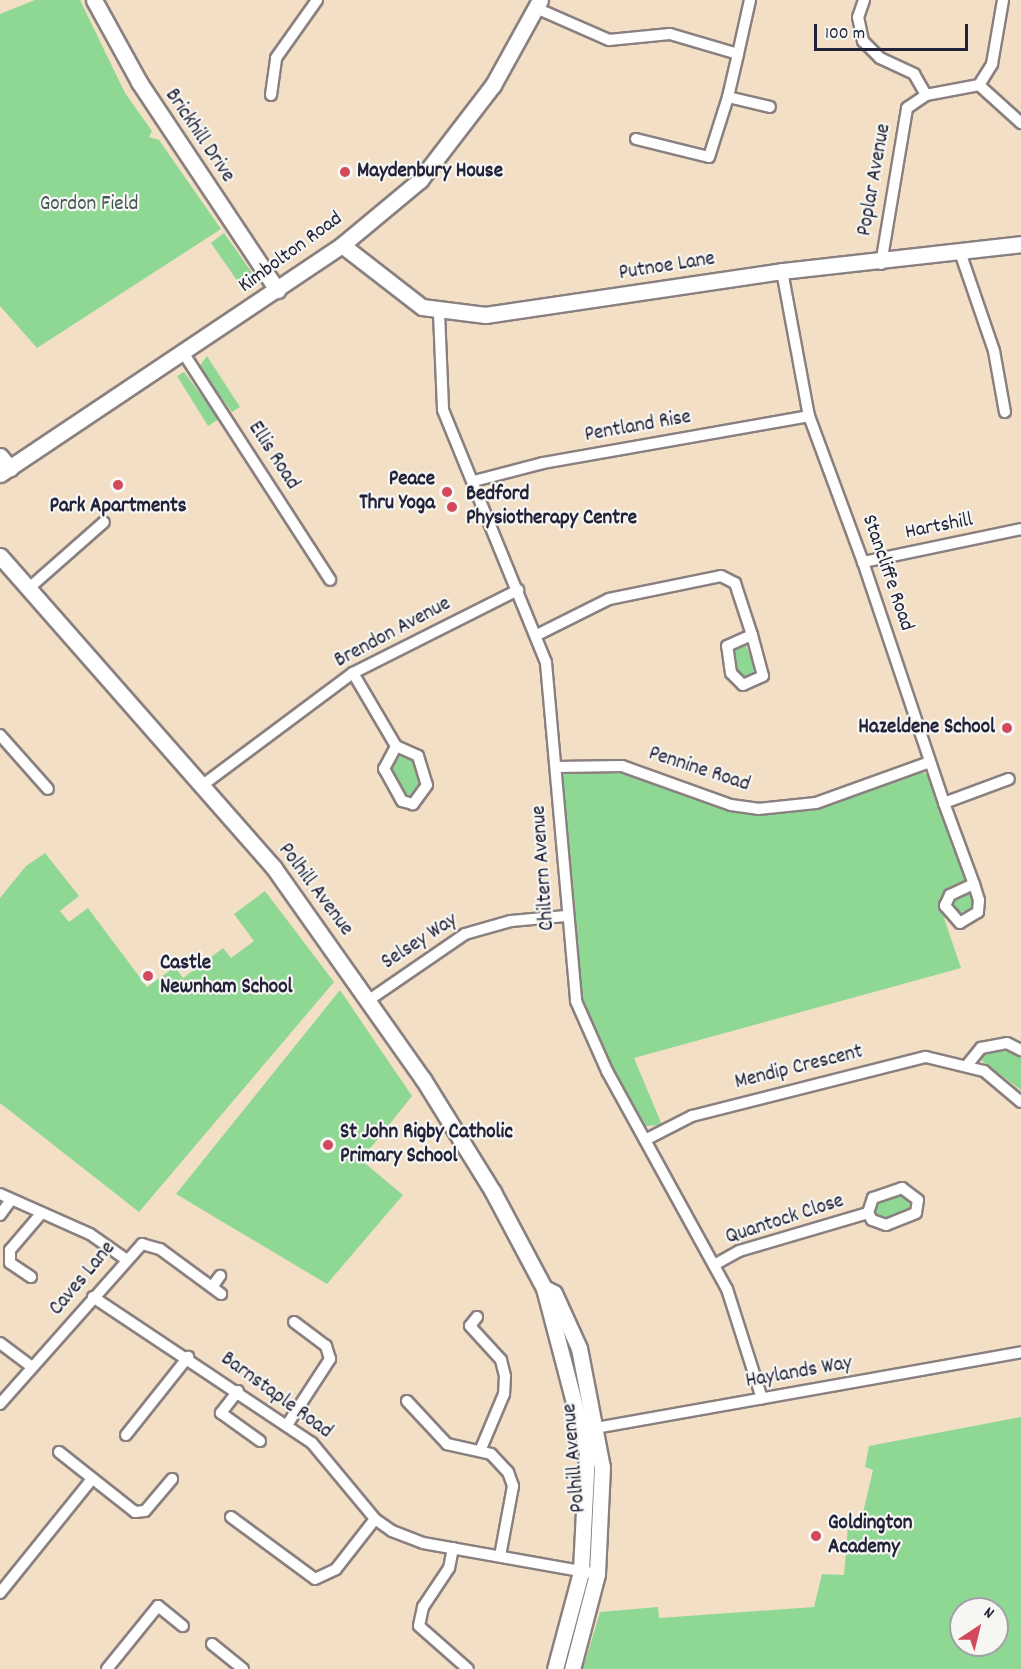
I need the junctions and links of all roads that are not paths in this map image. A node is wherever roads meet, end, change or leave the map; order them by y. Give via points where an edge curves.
1 (94, 0) edge
2 (317, 0) edge
3 (750, 0) edge
4 (864, 0) edge
5 (1003, 0) edge
6 (538, 4) edge
7 (738, 54) junction
8 (979, 85) junction
9 (271, 95) dead end
10 (926, 95) junction
11 (728, 97) junction
12 (770, 108) dead end
13 (1021, 123) edge
14 (636, 140) dead end
15 (1021, 244) edge
16 (342, 245) junction
17 (960, 252) junction
18 (881, 264) junction
19 (782, 271) junction
20 (277, 290) junction
21 (439, 313) junction
22 (184, 354) junction
23 (1005, 412) dead end
24 (809, 416) junction
25 (4, 466) edge
26 (474, 481) junction
27 (104, 522) dead end
28 (1021, 529) edge
29 (0, 556) edge
30 (863, 562) junction
31 (330, 580) dead end
32 (28, 589) junction
33 (518, 590) junction
34 (752, 634) junction
35 (537, 635) junction
36 (353, 674) junction
37 (0, 735) edge
38 (396, 746) junction
39 (930, 762) junction
40 (557, 767) junction
41 (1009, 779) dead end
42 (204, 784) junction
43 (48, 789) dead end
44 (944, 803) junction
45 (974, 884) dead end
46 (566, 916) junction
47 (369, 1000) junction
48 (1021, 1050) edge
49 (968, 1064) junction
50 (1021, 1102) edge
51 (645, 1140) junction
52 (0, 1194) edge
53 (10, 1201) junction
54 (868, 1214) junction
55 (0, 1215) edge
56 (40, 1215) junction
57 (124, 1258) junction
58 (714, 1265) junction
59 (220, 1276) dead end
60 (31, 1277) dead end
61 (212, 1287) junction
62 (221, 1294) dead end
63 (93, 1298) junction
64 (477, 1317) dead end
65 (294, 1322) dead end
66 (0, 1343) edge
67 (1021, 1352) edge
68 (188, 1357) junction
69 (32, 1367) junction
70 (238, 1391) junction
71 (762, 1399) junction
72 (407, 1401) dead end
73 (0, 1404) edge
74 (287, 1425) junction
75 (590, 1429) junction
76 (126, 1435) dead end
77 (260, 1441) dead end
78 (480, 1451) junction
79 (59, 1452) dead end
80 (92, 1479) junction
81 (172, 1479) dead end
82 (231, 1517) dead end
83 (375, 1519) junction
84 (453, 1548) junction
85 (500, 1556) junction
86 (581, 1572) junction
87 (597, 1574) junction
88 (0, 1593) edge
89 (183, 1626) dead end
90 (212, 1644) dead end
91 (107, 1669) edge
92 (243, 1669) edge
93 (468, 1669) edge
94 (555, 1669) edge
95 (572, 1669) edge

1 - 20 street, Brickhill Drive via 155,109
2 - 9 street via 276,58
3 - 7 street
4 - 10 street via 858,17 862,41 880,58 914,74
5 - 8 street via 992,64
6 - 7 street via 609,40 670,34
6 - 16 street, Kimbolton Road via 493,85 420,180
7 - 11 street
8 - 10 street
8 - 13 street
10 - 18 street, Poplar Avenue via 907,108
11 - 12 street
11 - 14 street via 709,157 698,158
15 - 17 street, Putnoe Lane
16 - 20 street, Kimbolton Road
16 - 21 street, Putnoe Lane via 404,295
17 - 18 street, Putnoe Lane
17 - 23 street via 994,351
18 - 19 street, Putnoe Lane
19 - 21 street, Putnoe Lane via 537,310
19 - 24 street, Stancliffe Road
20 - 22 street, Kimbolton Road
21 - 26 street, Chiltern Avenue via 443,410
22 - 25 street, Kimbolton Road
22 - 31 street, Ellis Road
24 - 26 street, Pentland Rise via 543,463
24 - 30 street, Stancliffe Road
26 - 33 street, Chiltern Avenue
27 - 32 street
28 - 30 street, Hartshill
29 - 32 street, Polhill Avenue
30 - 39 street, Stancliffe Road
32 - 42 street, Polhill Avenue
33 - 35 street, Chiltern Avenue
33 - 36 street, Brendon Avenue
34 - 34 street via 763,676 743,685 731,673 727,646
34 - 35 street via 735,583 721,576 609,599
35 - 40 street, Chiltern Avenue via 550,681
36 - 38 street
36 - 42 street, Brendon Avenue
37 - 43 street
38 - 38 street via 418,756 427,785 412,804 402,801 384,769
39 - 40 street, Pennine Road via 816,802 758,809 731,805 622,766
39 - 44 street, Stancliffe Road
40 - 46 street, Chiltern Avenue
41 - 44 street
42 - 47 street, Polhill Avenue via 274,868
44 - 45 street, Stancliffe Road
46 - 47 street, Selsey Way via 512,921 465,934
46 - 51 street, Chiltern Avenue via 571,975 584,1024
47 - 75 street, Polhill Avenue via 493,1192 544,1287
48 - 49 street via 1007,1043 981,1048
49 - 50 street, Mendip Crescent via 1007,1086
49 - 51 street, Mendip Crescent via 926,1057 905,1061 692,1116
51 - 58 street, Chiltern Avenue
52 - 53 street
53 - 55 street
53 - 56 street
54 - 54 street, Quantock Close via 876,1196 902,1188 918,1200 910,1218 886,1225
54 - 58 street, Quantock Close via 739,1251
56 - 57 street via 90,1234
56 - 60 street via 10,1250 10,1263
57 - 61 street, Caves Lane via 142,1244 151,1244
57 - 63 street, Caves Lane
58 - 71 street, Chiltern Avenue via 739,1317
59 - 61 street
61 - 62 street, Caves Lane
63 - 68 street, Barnstaple Road
63 - 69 street, Caves Lane
64 - 78 street via 470,1326 496,1353 505,1376 504,1394
65 - 74 street via 326,1346 330,1359
66 - 69 street
67 - 71 street, Haylands Way
68 - 70 street, Barnstaple Road
68 - 76 street
69 - 73 street, Caves Lane
70 - 74 street, Barnstaple Road
70 - 77 street via 221,1413
71 - 75 street, Haylands Way
72 - 78 street via 447,1444
74 - 83 street, Barnstaple Road via 324,1453
75 - 86 street, Polhill Avenue
75 - 87 street, Polhill Avenue via 603,1502
78 - 85 street via 501,1460 513,1486
79 - 80 street
80 - 81 street via 135,1512 145,1511
80 - 88 street
82 - 83 street via 315,1579 336,1569
83 - 84 street, Barnstaple Road via 423,1543
84 - 85 street, Barnstaple Road
84 - 93 street via 449,1568 423,1607 419,1626
85 - 86 street, Barnstaple Road
86 - 87 street, Barnstaple Road
86 - 94 street, Polhill Avenue
87 - 95 street, Polhill Avenue
89 - 91 street via 158,1606
90 - 92 street

